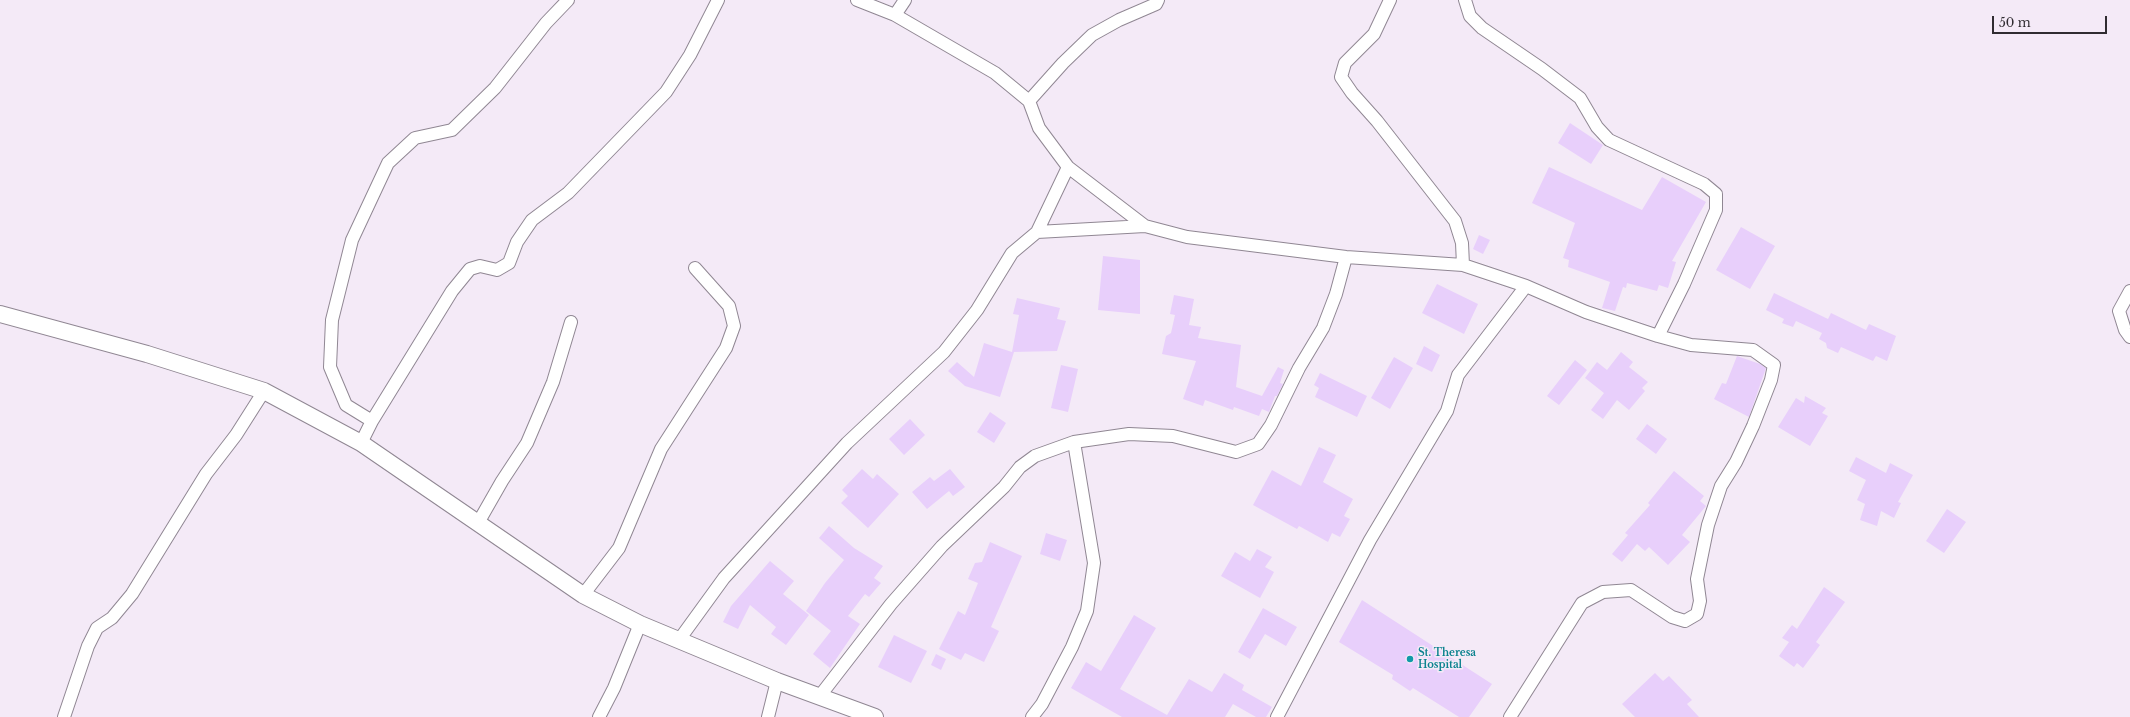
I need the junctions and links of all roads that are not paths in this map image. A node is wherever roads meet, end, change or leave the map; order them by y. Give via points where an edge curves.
1 (568, 0) edge
2 (718, 0) edge
3 (857, 0) edge
4 (905, 0) edge
5 (1158, 0) edge
6 (1390, 0) edge
7 (1465, 0) edge
8 (895, 15) junction
9 (1029, 101) junction
10 (1068, 167) junction
11 (1145, 226) junction
12 (1037, 232) junction
13 (1346, 257) junction
14 (1463, 265) junction
15 (694, 268) dead end
16 (1526, 286) junction
17 (2130, 291) edge
18 (0, 314) edge
19 (571, 322) dead end
20 (1658, 336) junction
21 (2130, 337) edge
22 (264, 391) junction
23 (372, 421) junction
24 (1074, 442) junction
25 (361, 443) junction
26 (478, 523) junction
27 (583, 594) junction
28 (640, 624) junction
29 (679, 640) junction
30 (777, 681) junction
31 (819, 697) junction
32 (64, 717) edge
33 (599, 717) edge
34 (768, 717) edge
35 (875, 717) edge
36 (1032, 717) edge
37 (1277, 717) edge
38 (1510, 717) edge

1 - 23 street via 546,23 495,88 452,130 415,138 388,163 352,240 332,320 330,367 346,405
2 - 23 street via 690,55 666,92 568,193 532,220 517,242 509,263 497,270 480,266 470,269 452,291
3 - 8 street
4 - 8 street
5 - 9 street via 1156,4 1092,35
6 - 14 street via 1374,34 1345,63 1341,77 1455,221 1462,243
7 - 20 street via 1470,16 1482,28 1542,68 1580,98 1597,127 1609,140 1704,184 1716,194 1716,210
8 - 9 street via 995,73
9 - 10 street via 1039,128
10 - 11 street
10 - 12 street
11 - 12 street
11 - 13 street via 1188,237
12 - 29 street via 1012,253 977,310 944,352 847,443 724,578
13 - 14 street
13 - 24 street via 1323,328 1299,368 1271,425 1258,444 1236,452 1173,436 1129,434
14 - 16 street
15 - 27 street via 729,306 734,326 726,348 661,449 619,548
16 - 20 street via 1586,312
16 - 37 street via 1458,375 1447,411 1370,540
17 - 21 street via 2119,311
18 - 22 street via 147,354
19 - 26 street via 553,382 527,443
20 - 38 street via 1691,345 1753,350 1774,365 1771,380 1753,426 1721,486 1708,525 1697,579 1700,601 1697,614 1685,621 1672,617 1631,590 1602,592 1582,603
22 - 25 street
22 - 32 street via 236,435 206,474 132,594 112,618 97,628 88,646
23 - 25 street
24 - 31 street via 1035,456 1020,467 1004,487 942,546 891,604
24 - 36 street via 1094,563 1087,611 1072,647 1042,704
25 - 26 street
26 - 27 street
27 - 28 street
28 - 29 street
28 - 33 street via 614,688
29 - 30 street
30 - 31 street
30 - 34 street
31 - 35 street

